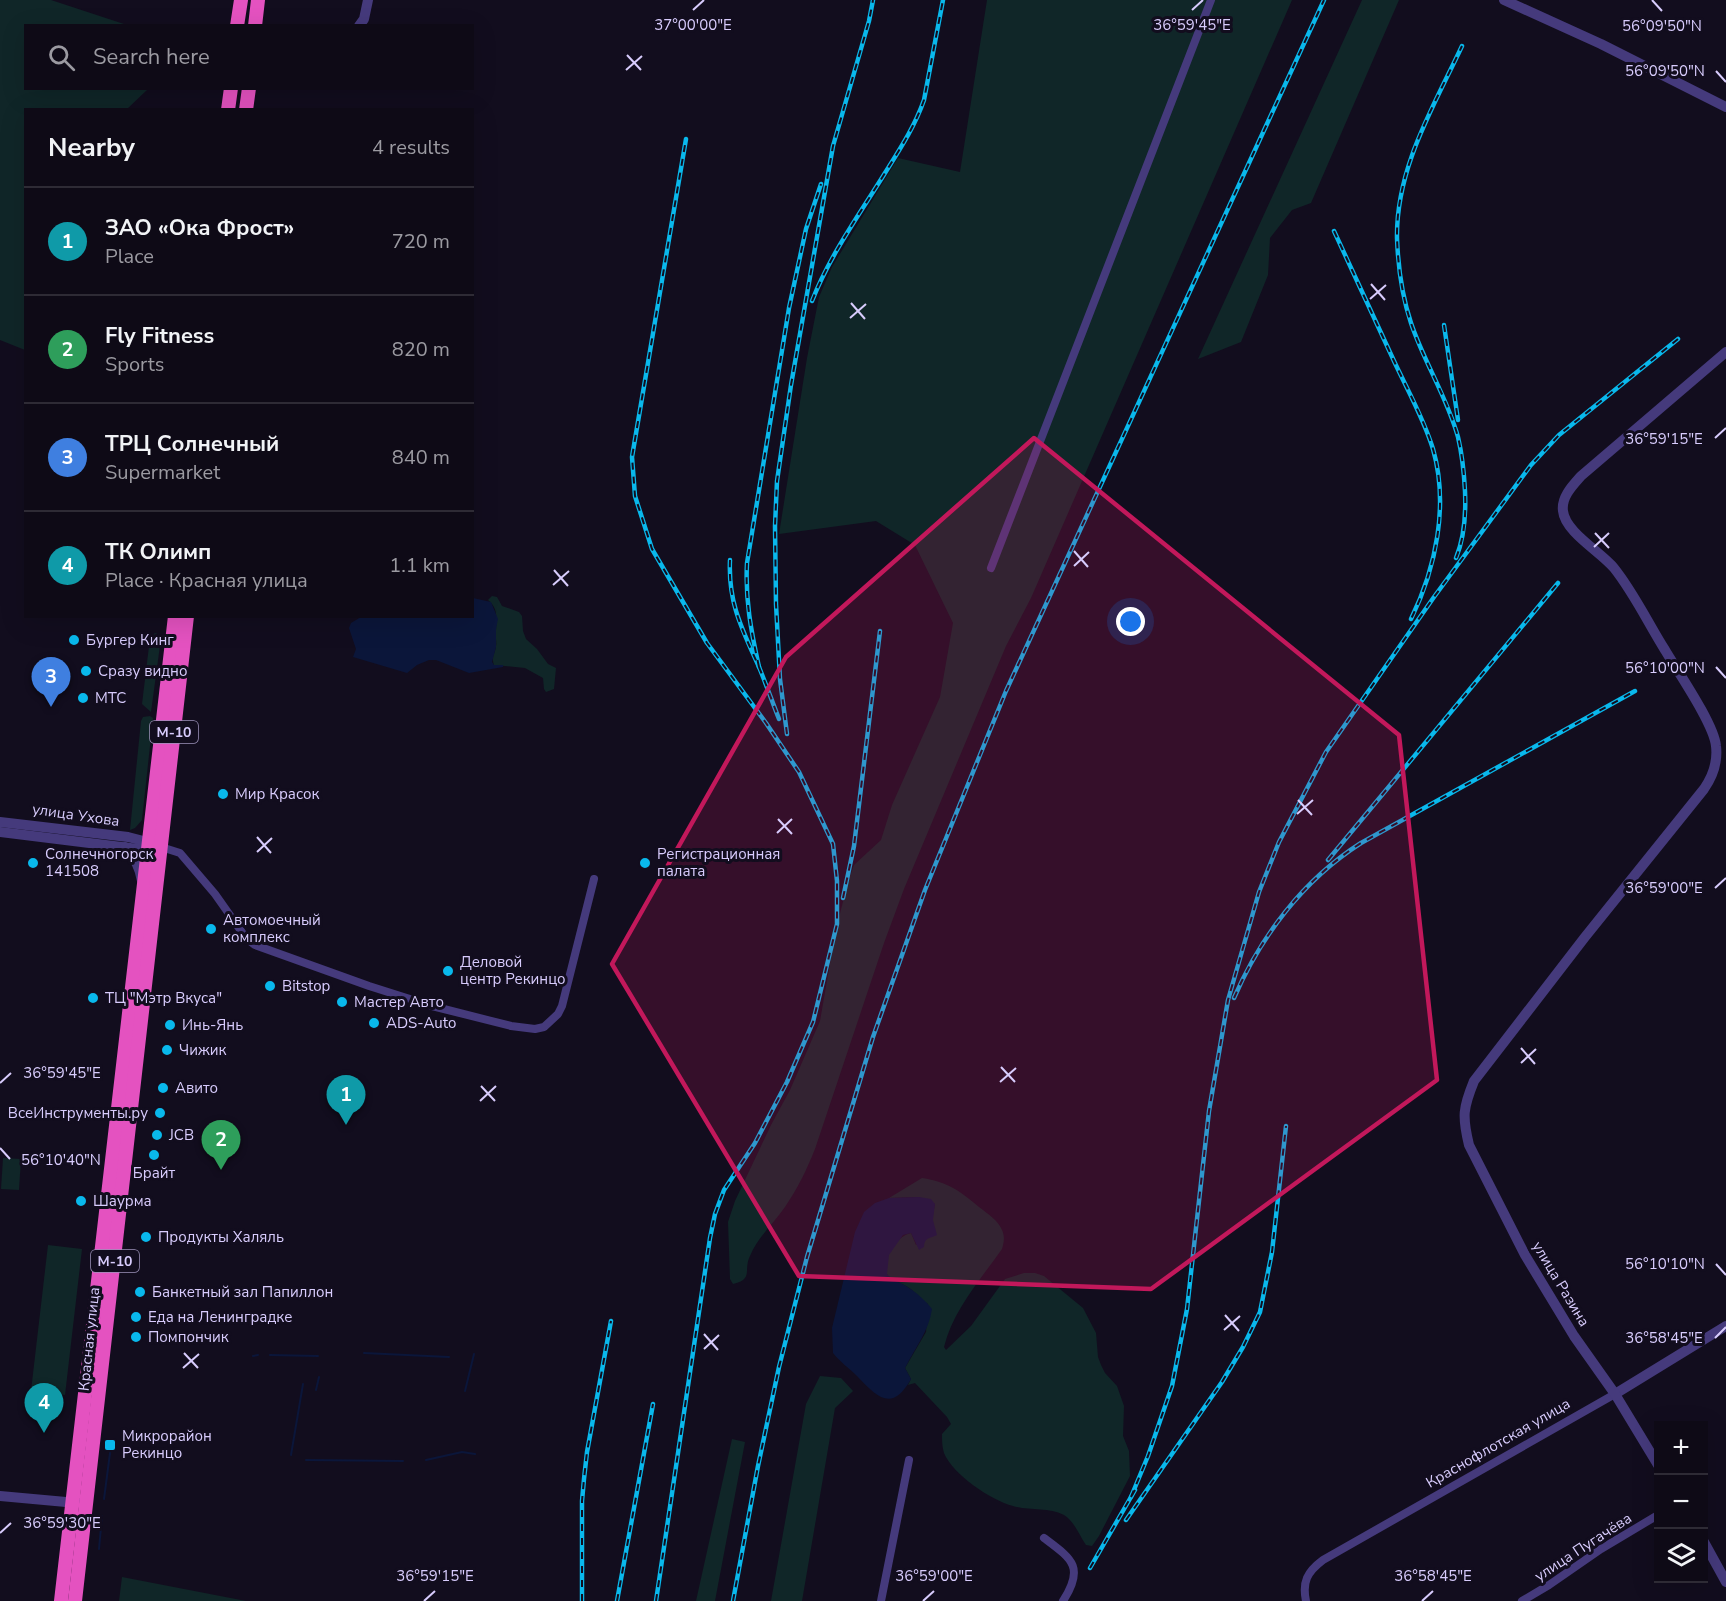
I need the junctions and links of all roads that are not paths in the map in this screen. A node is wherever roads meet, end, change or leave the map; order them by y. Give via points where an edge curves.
1 (241, 0) edge
2 (258, 0) edge
3 (368, 0) edge
4 (1211, 0) edge
5 (1504, 0) edge
6 (237, 24) edge
7 (255, 24) edge
8 (360, 24) edge
9 (231, 90) edge
10 (249, 90) edge
11 (1726, 107) edge
12 (228, 108) edge
13 (246, 108) edge
14 (1726, 352) edge
15 (991, 568) dead end
16 (175, 618) edge
17 (187, 618) edge
18 (150, 816) junction
19 (0, 822) edge
20 (0, 832) edge
21 (126, 842) junction
22 (147, 846) junction
23 (161, 847) junction
24 (594, 879) dead end
25 (142, 887) junction
26 (1726, 1326) edge
27 (1615, 1394) junction
28 (1654, 1457) edge
29 (909, 1460) dead end
30 (0, 1496) edge
31 (72, 1503) junction
32 (87, 1504) junction
33 (1654, 1518) edge
34 (1044, 1538) dead end
35 (1708, 1549) edge
36 (1726, 1582) edge
37 (1306, 1600) edge
38 (61, 1601) edge
39 (75, 1601) edge
40 (881, 1601) edge
41 (1063, 1601) edge
42 (1522, 1601) edge

1 - 6 highway
2 - 7 highway
3 - 8 street
4 - 15 street
5 - 11 street
9 - 12 highway
10 - 13 highway
14 - 27 street, улица Разина via 1581,476 1566,495 1562,510 1565,520 1603,556 1624,583 1689,690 1713,733 1713,774 1474,1081 1464,1107 1469,1145 1498,1205 1568,1326
16 - 18 highway, Красная улица / М-10
17 - 23 highway, Красная улица / М-10
18 - 21 street
18 - 22 highway, Красная улица / М-10
19 - 21 street, улица Ухова
20 - 21 street, улица Ухова
21 - 22 street, улица Ухова
21 - 25 street via 140,869
22 - 23 street, улица Ухова
22 - 25 highway, Красная улица / М-10
23 - 24 street via 180,854 255,945 432,1006 529,1029 544,1027 562,1006
23 - 32 highway, Красная улица / М-10
25 - 31 highway, Красная улица / М-10
26 - 27 street, Краснофлотская улица
27 - 28 street, улица Разина
27 - 37 street, Краснофлотская улица via 1323,1560 1305,1580
29 - 40 street
30 - 31 street
31 - 32 street
31 - 38 highway, Красная улица / М-10
32 - 39 highway, Красная улица / М-10
33 - 42 street, улица Пугачёва
34 - 41 street via 1067,1555 1076,1572
35 - 36 street

